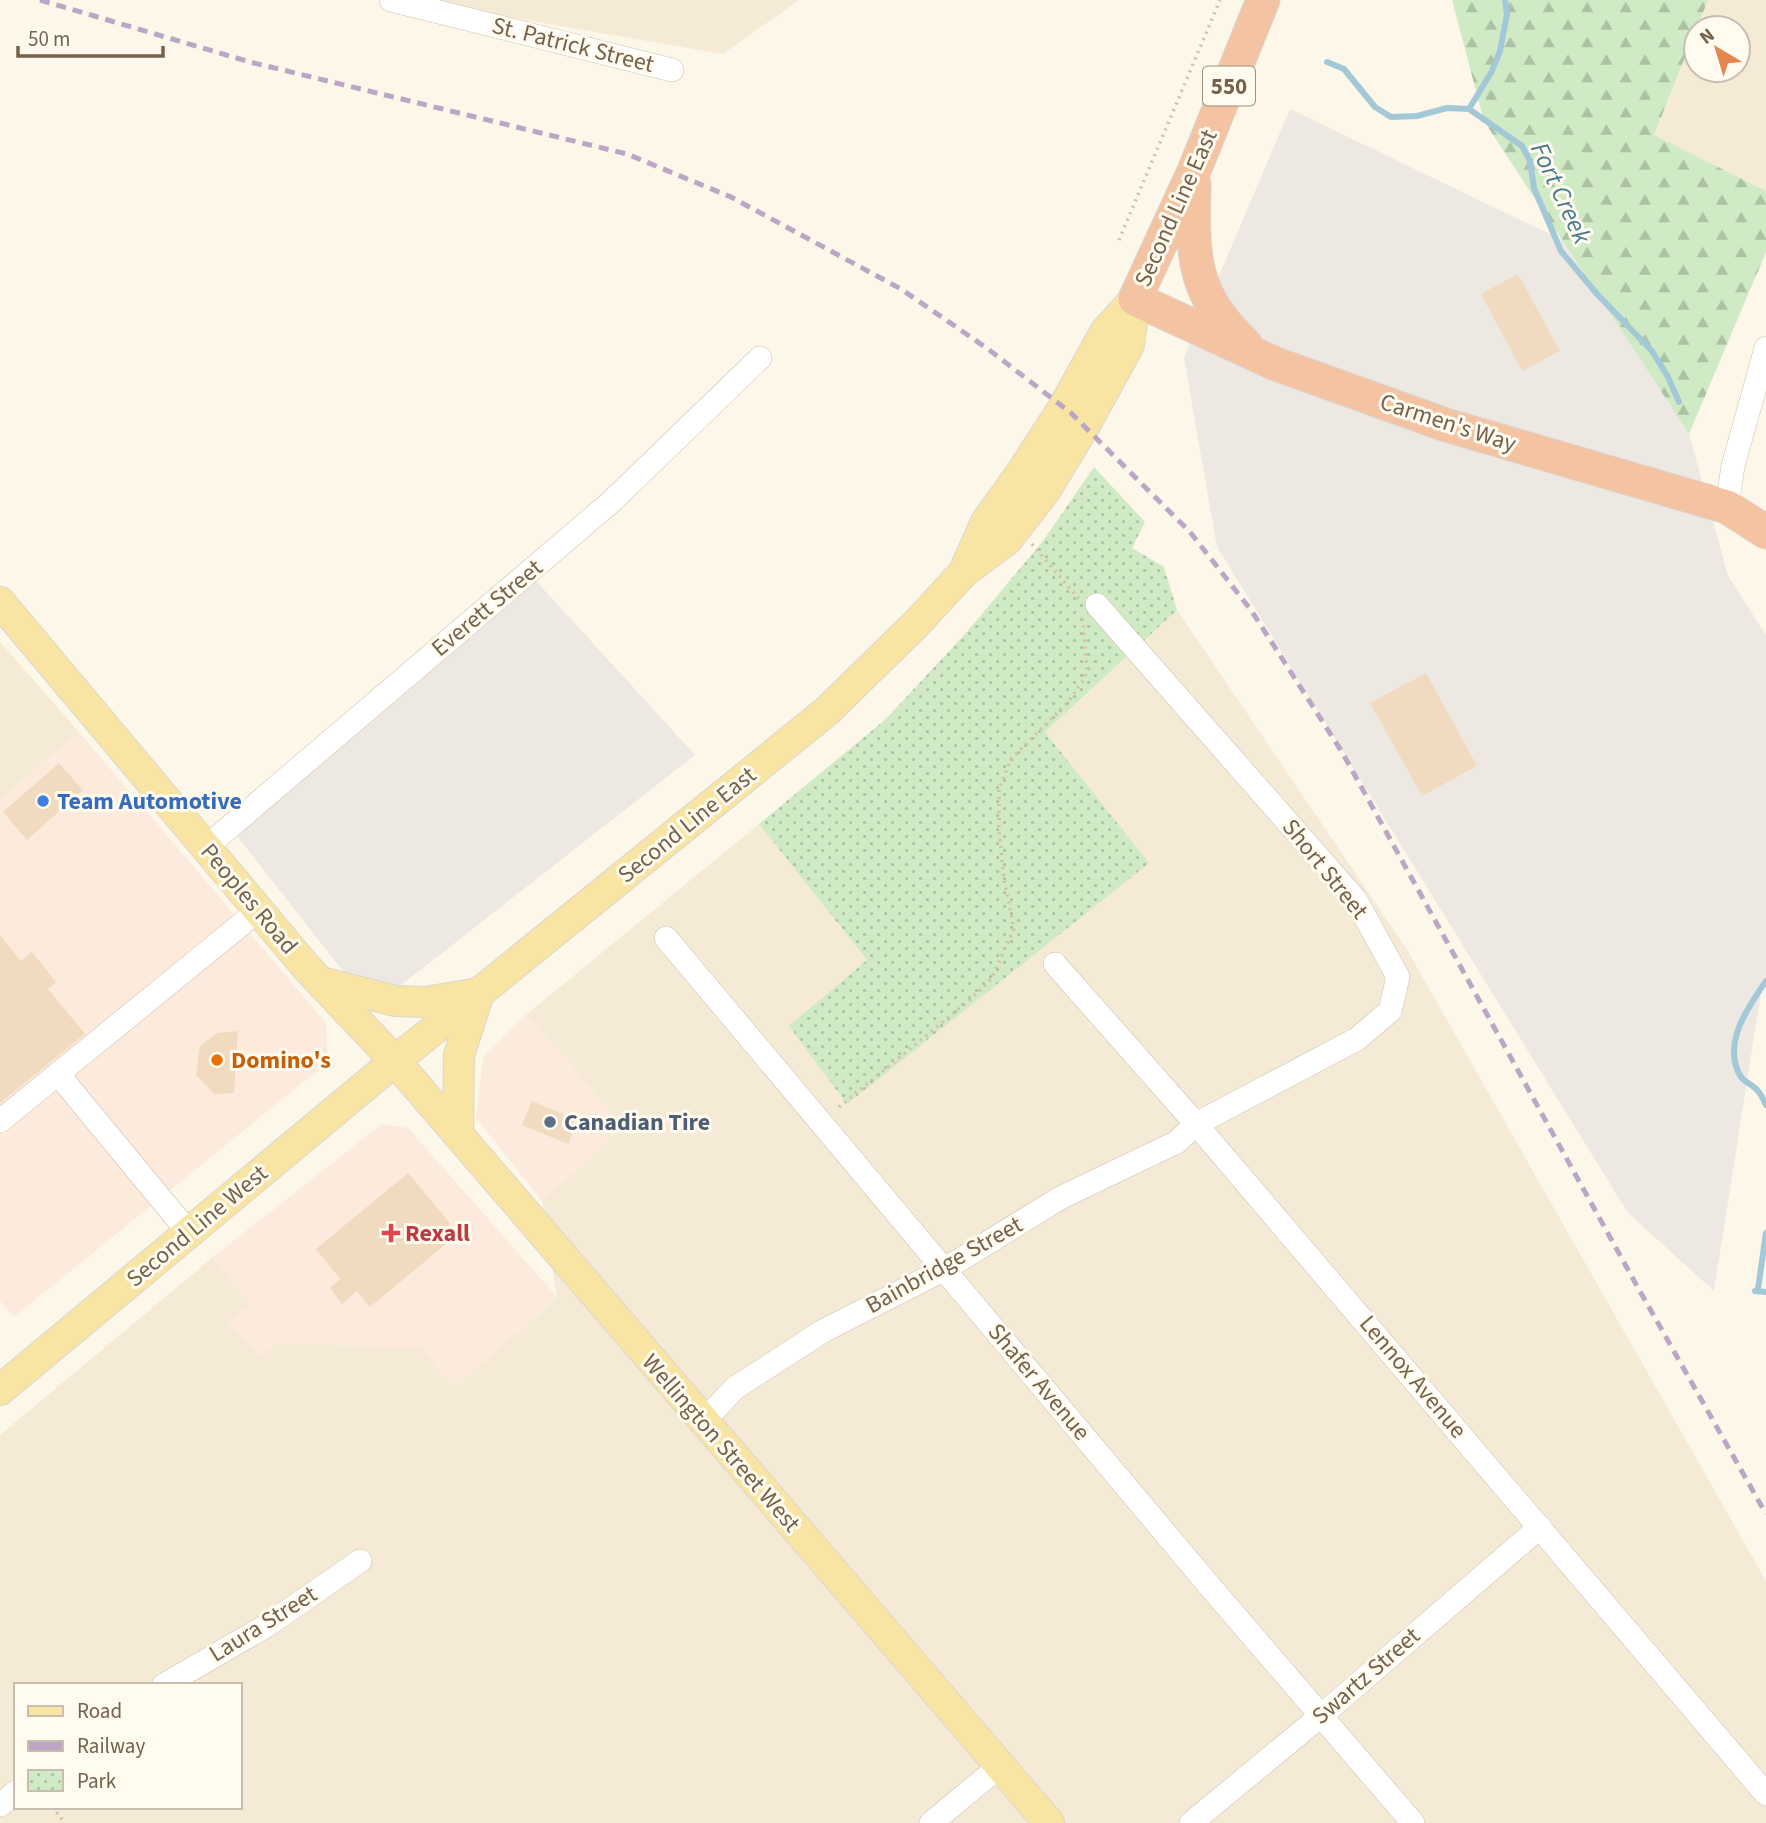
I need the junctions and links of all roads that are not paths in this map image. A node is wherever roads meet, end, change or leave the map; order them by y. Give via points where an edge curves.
1 (391, 0) edge
2 (1263, 0) edge
3 (672, 70) dead end
4 (1194, 171) junction
5 (1135, 299) junction
6 (1766, 348) edge
7 (1257, 356) junction
8 (760, 358) dead end
9 (1727, 508) junction
10 (1766, 532) edge
11 (1087, 605) road end
12 (3, 613) edge
13 (205, 848) junction
14 (258, 910) junction
15 (666, 939) dead end
16 (1055, 964) dead end
17 (320, 982) junction
18 (479, 993) junction
19 (395, 1061) junction
20 (58, 1074) junction
21 (0, 1121) edge
22 (1196, 1124) junction
23 (458, 1135) junction
24 (189, 1233) junction
25 (945, 1269) junction
26 (0, 1390) edge
27 (703, 1422) junction
28 (1540, 1527) junction
29 (360, 1561) dead end
30 (167, 1683) edge
31 (1321, 1714) junction
32 (1000, 1766) junction
33 (14, 1794) edge
34 (1766, 1794) edge
35 (0, 1805) edge
36 (931, 1823) edge
37 (1049, 1823) edge
38 (1191, 1823) edge
39 (1413, 1823) edge

1 - 3 street, St. Patrick Street
2 - 4 highway, Second Line East / 550
4 - 5 highway, Second Line East / 550
4 - 7 highway via 1193,247 1199,278 1227,327
5 - 7 highway, Carmen's Way
5 - 18 main road, Second Line East / 550 via 1105,332 1063,408 985,522 964,572 917,623 827,711
6 - 9 street via 1733,466
7 - 9 highway, Carmen's Way via 1446,425
8 - 13 street, Everett Street via 611,502
9 - 10 highway, Carmen's Way
11 - 22 street, Short Street via 1356,900 1398,977 1391,1011 1357,1039
12 - 13 main road, Peoples Road
13 - 14 main road, Peoples Road
14 - 17 main road, Peoples Road
14 - 20 street
15 - 25 street, Shafer Avenue
16 - 22 street, Lennox Avenue
17 - 18 main road via 395,1001 426,1002
17 - 19 main road, Peoples Road
18 - 19 main road, Second Line East / 550
18 - 23 main road via 459,1055
19 - 23 main road, Wellington Street West
19 - 24 main road, Second Line West / 550
20 - 21 street
20 - 24 street
22 - 25 street, Bainbridge Street via 1177,1142 1060,1198
22 - 28 street, Lennox Avenue
23 - 27 main road, Wellington Street West
24 - 26 main road, Second Line West / 550
25 - 27 street, Bainbridge Street via 823,1331 735,1388
25 - 31 street, Shafer Avenue
27 - 32 main road, Wellington Street West
28 - 31 street, Swartz Street
28 - 34 street, Lennox Avenue
29 - 30 street, Laura Street via 266,1626
31 - 38 street, Swartz Street
31 - 39 street, Shafer Avenue
32 - 36 street
32 - 37 main road, Wellington Street West
33 - 35 street

